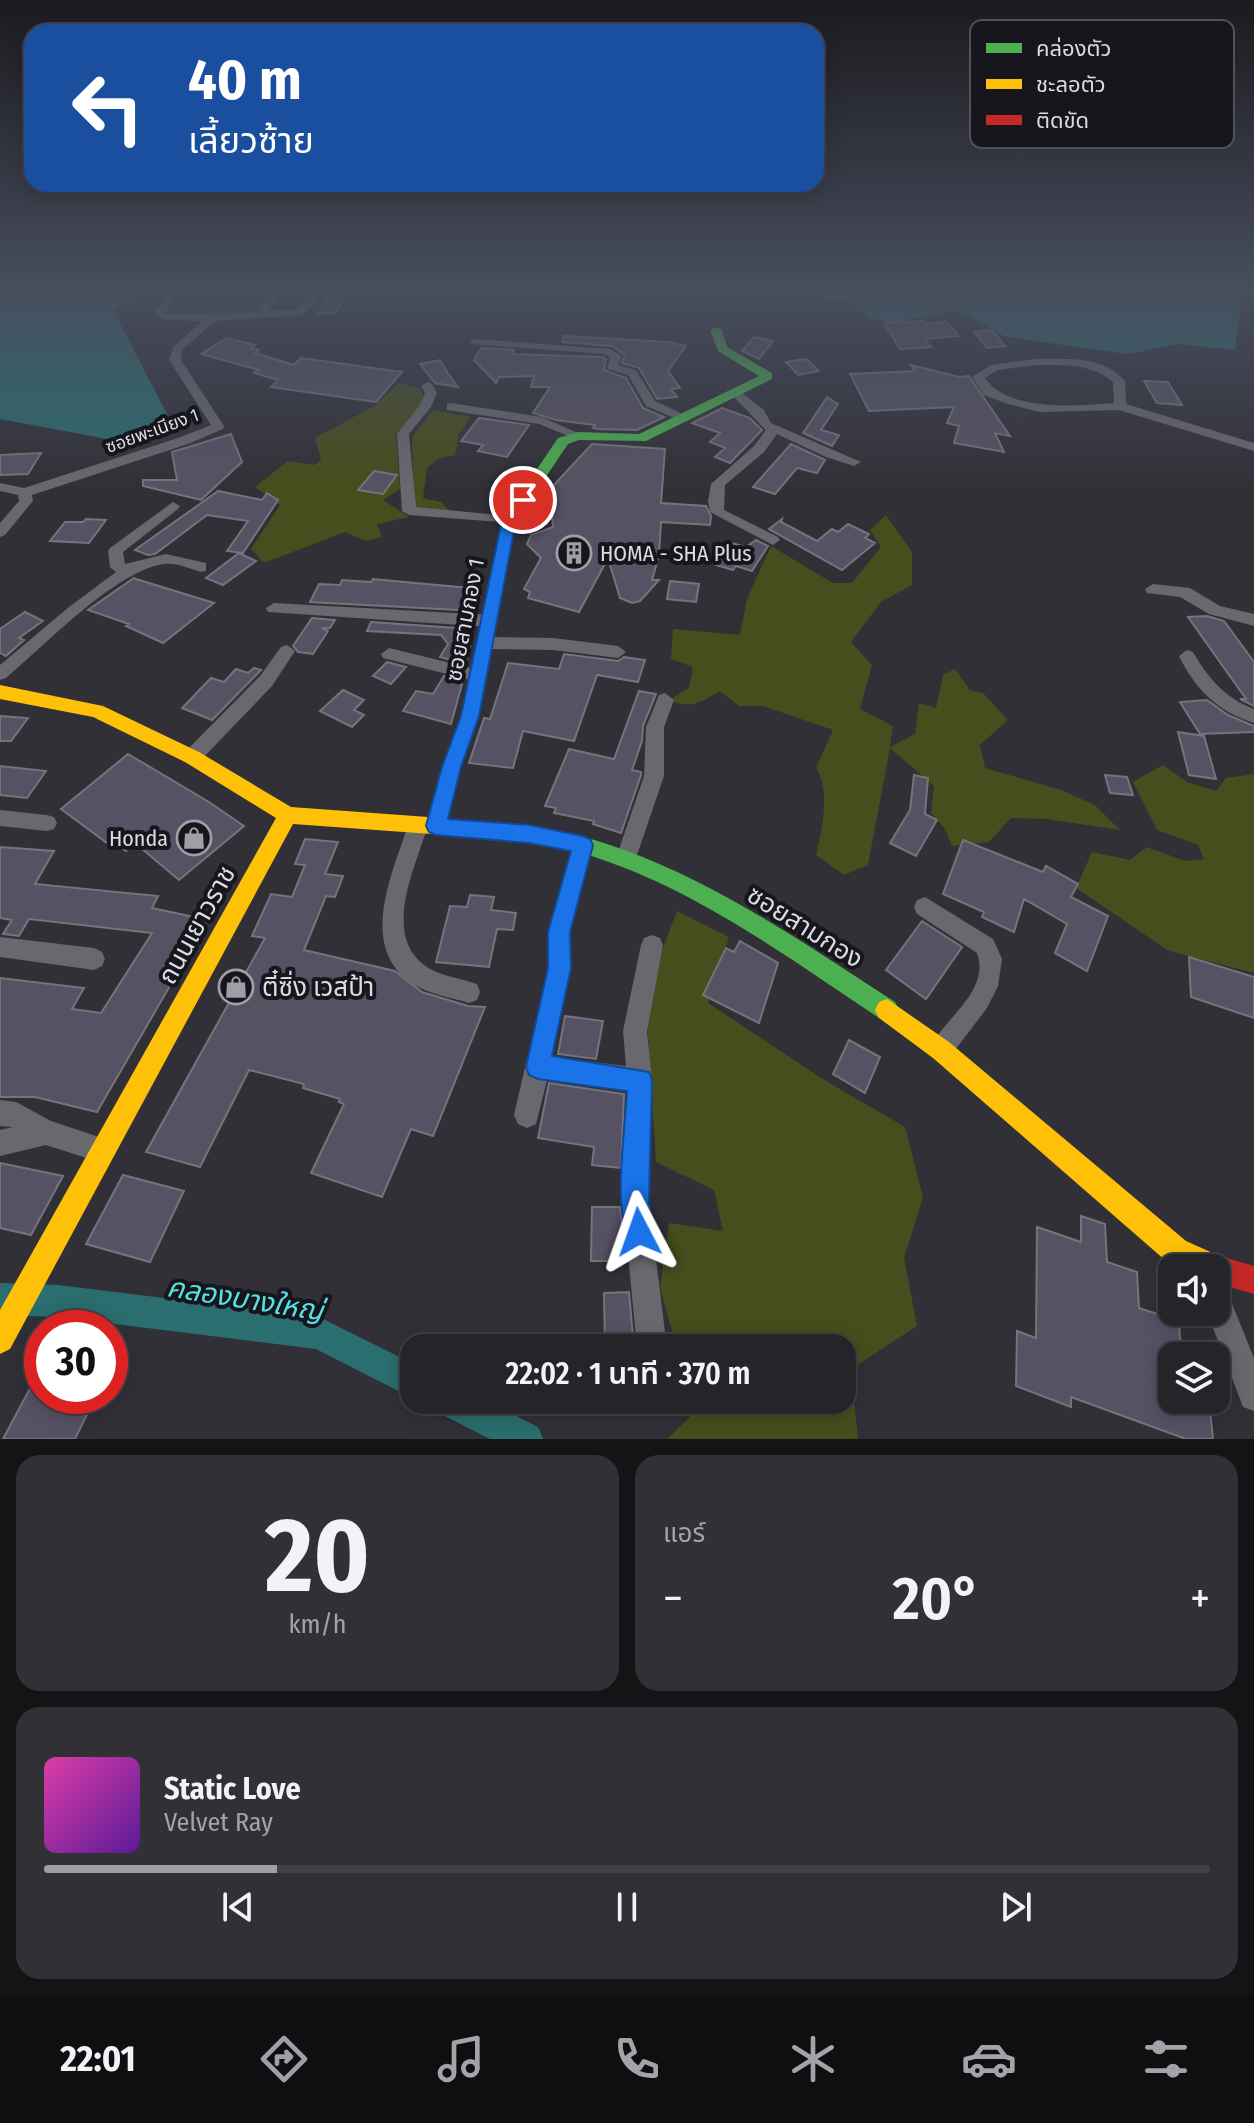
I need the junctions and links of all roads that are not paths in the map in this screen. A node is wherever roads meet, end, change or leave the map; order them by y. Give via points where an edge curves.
1 (174, 355) edge
2 (614, 355) edge
3 (733, 355) edge
4 (427, 386) dead end
5 (737, 393) junction
6 (1120, 406) junction
7 (451, 407) dead end
8 (683, 417) junction
9 (774, 428) junction
10 (578, 436) junction
11 (1254, 447) edge
12 (854, 462) dead end
13 (0, 487) edge
14 (24, 493) junction
15 (173, 506) dead end
16 (509, 520) junction
17 (0, 532) edge
18 (773, 540) dead end
19 (201, 567) dead end
20 (126, 571) junction
21 (1153, 589) dead end
22 (274, 608) dead end
23 (1254, 620) edge
24 (490, 621) junction
25 (485, 643) junction
26 (287, 651) dead end
27 (618, 652) dead end
28 (389, 654) dead end
29 (1187, 656) dead end
30 (0, 674) edge
31 (479, 676) junction
32 (0, 692) edge
33 (665, 700) dead end
34 (1254, 716) edge
35 (192, 757) junction
36 (288, 815) junction
37 (0, 818) edge
38 (47, 823) dead end
39 (427, 826) junction
40 (583, 845) junction
41 (626, 858) junction
42 (925, 907) dead end
43 (652, 945) dead end
44 (0, 947) edge
45 (94, 959) dead end
46 (469, 992) dead end
47 (941, 1050) junction
48 (538, 1067) junction
49 (640, 1080) junction
50 (0, 1113) edge
51 (527, 1115) dead end
52 (46, 1132) junction
53 (0, 1143) edge
54 (102, 1150) junction
55 (1177, 1254) edge
56 (1230, 1273) edge
57 (1254, 1280) edge
58 (1227, 1326) edge
59 (650, 1334) edge
60 (1, 1337) edge
61 (1254, 1396) edge

1 - 14 street, ซอยพะเนียง 1 via 218,426
2 - 8 street via 611,367 632,373 650,403
3 - 5 street via 768,374
4 - 16 street via 431,393 425,407 403,434 409,511
5 - 8 street
5 - 9 street
6 - 6 street via 1119,381 1104,368 1035,362 995,367 978,377 988,392 1039,408
6 - 11 street
7 - 10 street via 542,421
8 - 10 street via 641,438
9 - 12 street via 826,455
9 - 18 street via 759,449 718,484 715,501 717,512
10 - 16 street, ซอยสามกอง 1 via 563,441
13 - 14 street
14 - 17 street via 26,501
15 - 20 street via 115,551 118,567
16 - 24 street, ซอยสามกอง 1
19 - 20 street via 172,559
20 - 30 street
21 - 23 street via 1184,592 1215,610
22 - 24 street
24 - 25 street, ซอยสามกอง 1
25 - 27 street
25 - 31 street, ซอยสามกอง 1
26 - 35 street via 266,681
28 - 31 street
29 - 34 street via 1215,695
31 - 39 street, ซอยสามกอง 1 via 470,716
32 - 35 street via 97,711
33 - 41 street via 655,727 654,776
35 - 36 street
36 - 39 street, ซอยสามกอง
36 - 54 street, ถนนเยาวราช
37 - 38 street
39 - 40 street, ซอยสามกอง via 529,834
39 - 46 street via 394,908 391,935 401,960 418,975
40 - 41 street, ซอยสามกอง
40 - 48 street via 559,932 559,968
41 - 47 street, ซอยสามกอง via 747,920
42 - 47 street via 985,946 993,966 987,985
43 - 49 street via 635,1031
44 - 45 street
47 - 55 street, ซอยสามกอง
48 - 49 street
48 - 51 street
49 - 59 street via 636,1202
50 - 52 street via 16,1115
52 - 53 street
52 - 54 street
54 - 60 street, ถนนเยาวราช
56 - 57 street, ซอยสามกอง
58 - 61 street

